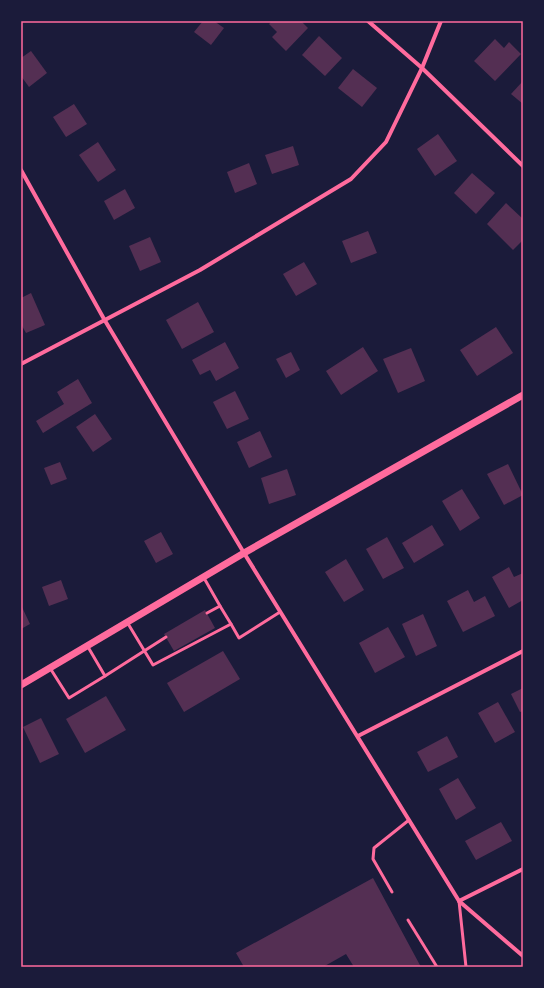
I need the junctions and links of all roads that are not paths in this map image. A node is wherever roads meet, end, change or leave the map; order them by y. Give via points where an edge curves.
1 (368, 21) edge
2 (441, 21) edge
3 (422, 68) junction
4 (523, 166) edge
5 (21, 170) edge
6 (104, 319) junction
7 (21, 364) edge
8 (523, 395) edge
9 (244, 553) junction
10 (203, 577) junction
11 (220, 606) junction
12 (280, 612) junction
13 (207, 613) dead end
14 (127, 622) junction
15 (231, 624) junction
16 (166, 637) dead end
17 (87, 646) junction
18 (144, 651) junction
19 (523, 651) edge
20 (50, 668) junction
21 (105, 676) junction
22 (21, 685) edge
23 (358, 736) junction
24 (409, 820) junction
25 (523, 869) edge
26 (392, 892) dead end
27 (459, 901) junction
28 (408, 920) dead end
29 (523, 956) edge
30 (436, 967) edge
31 (466, 967) edge

1 - 3 street
2 - 3 street
3 - 4 street
3 - 6 street via 386,142 351,179 200,270
5 - 6 street
6 - 7 street
6 - 9 street
8 - 9 street
9 - 10 street
9 - 12 street
10 - 11 lane
10 - 14 street
11 - 13 lane
11 - 15 lane
12 - 15 lane via 239,638
12 - 23 street
14 - 17 street
14 - 18 lane
15 - 18 lane via 153,666
16 - 18 lane
17 - 20 street
17 - 21 lane
18 - 21 lane
19 - 23 street
20 - 21 lane via 69,698
20 - 22 street
23 - 24 street
24 - 26 lane via 374,848 373,859
24 - 27 street
25 - 27 street
27 - 29 street
27 - 31 lane
28 - 30 lane

